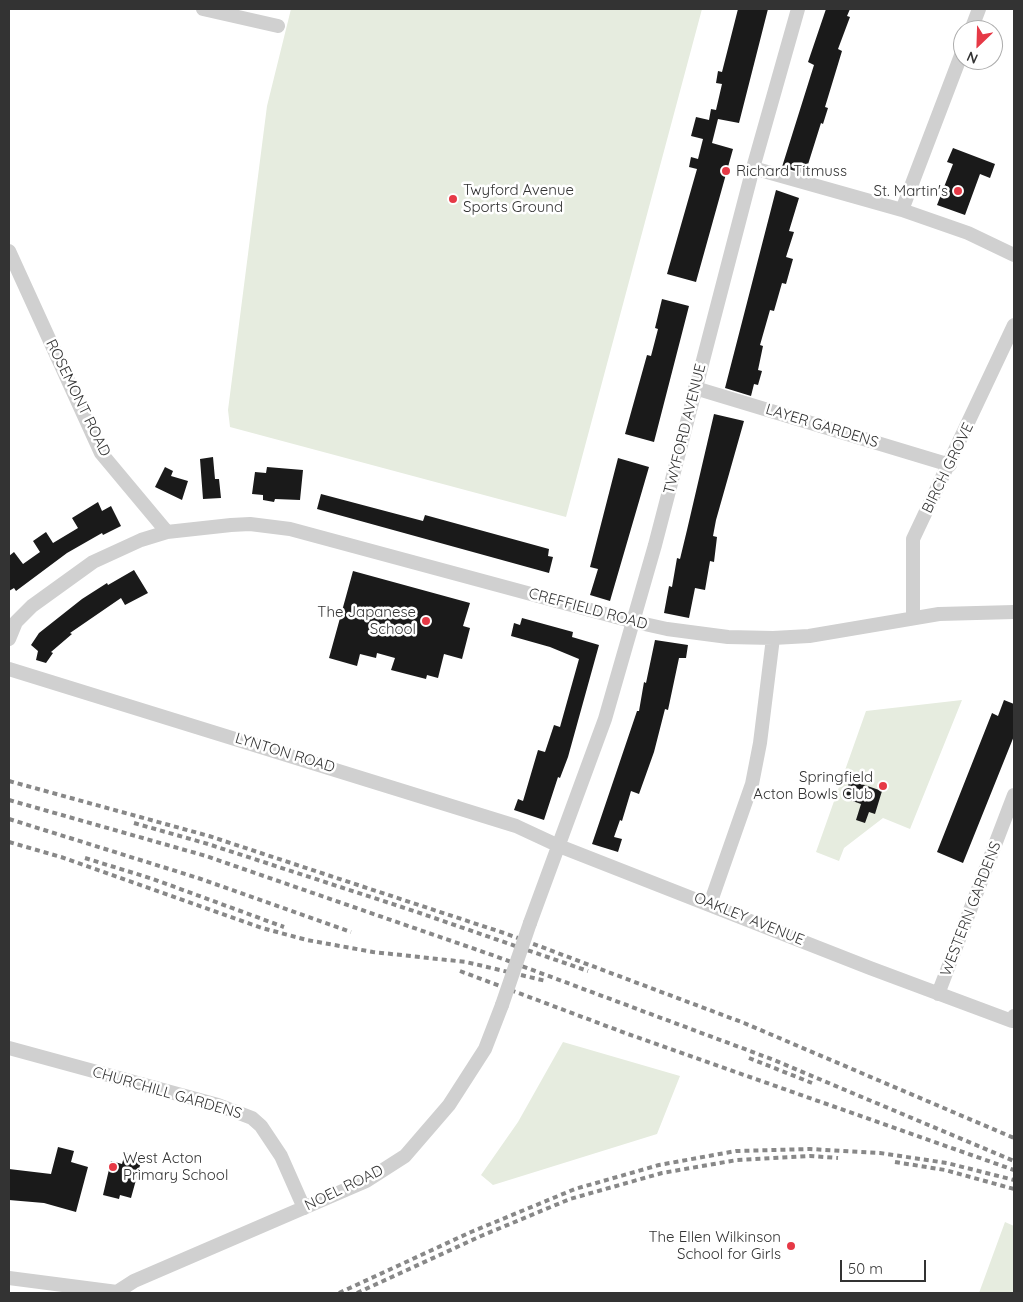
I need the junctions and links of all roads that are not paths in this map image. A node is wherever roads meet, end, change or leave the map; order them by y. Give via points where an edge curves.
1 (208, 9) edge
2 (798, 9) edge
3 (278, 26) dead end
4 (955, 70) edge
5 (754, 168) junction
6 (902, 210) junction
7 (9, 251) edge
8 (1014, 255) edge
9 (1014, 325) edge
10 (695, 388) junction
11 (950, 464) junction
12 (167, 532) junction
13 (1014, 612) edge
14 (913, 617) junction
15 (631, 621) junction
16 (773, 638) junction
17 (9, 639) edge
18 (9, 669) edge
19 (1014, 795) edge
20 (559, 846) junction
21 (710, 904) junction
22 (938, 994) junction
23 (1014, 1016) edge
24 (9, 1048) edge
25 (304, 1208) junction
26 (9, 1278) edge
27 (81, 1290) edge
28 (117, 1293) edge

1 - 3 street
2 - 5 street, TWYFORD AVENUE
4 - 6 street
5 - 6 street
5 - 10 street, TWYFORD AVENUE
6 - 8 street via 968,233
7 - 12 street, ROSEMONT ROAD via 101,453
9 - 11 street, BIRCH GROVE
10 - 11 street, LAYER GARDENS
10 - 15 street, TWYFORD AVENUE via 655,545
11 - 14 street, BIRCH GROVE via 914,539
12 - 15 street, CREFFIELD ROAD via 200,526 250,524 290,529
12 - 17 street, CREFFIELD ROAD via 93,562 49,592 16,622
13 - 14 street, CREFFIELD ROAD
14 - 16 street, CREFFIELD ROAD via 841,631
15 - 16 street, CREFFIELD ROAD via 728,637
15 - 20 street, TWYFORD AVENUE via 605,719
16 - 21 street via 753,777 734,841
18 - 20 street, LYNTON ROAD via 507,823
19 - 22 street, WESTERN GARDENS
20 - 21 street, OAKLEY AVENUE
20 - 25 street, NOEL ROAD, bridge via 485,1050 465,1082 405,1156 366,1181
21 - 22 street, OAKLEY AVENUE
22 - 23 street, OAKLEY AVENUE via 1012,1021
24 - 25 street, CHURCHILL GARDENS via 218,1105 252,1118 281,1156
25 - 28 street, NOEL ROAD via 134,1281
26 - 27 street, NOEL ROAD
27 - 28 street, NOEL ROAD

